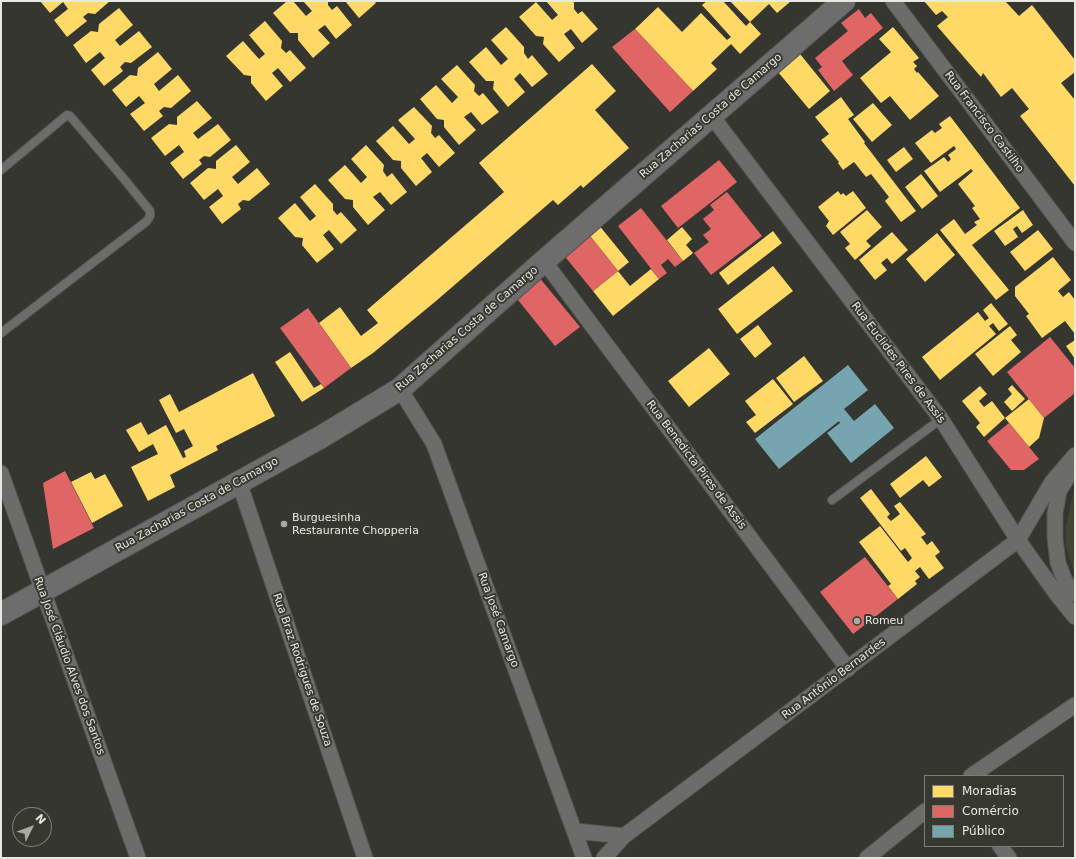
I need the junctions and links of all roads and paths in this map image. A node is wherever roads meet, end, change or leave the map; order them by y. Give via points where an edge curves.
1 (844, 1) edge
2 (893, 1) edge
3 (711, 115) junction
4 (1, 170) edge
5 (1075, 243) edge
6 (544, 261) junction
7 (1, 333) edge
8 (400, 388) junction
9 (941, 419) junction
10 (1075, 455) edge
11 (1075, 463) edge
12 (1, 473) edge
13 (238, 482) junction
14 (832, 500) dead end
15 (1018, 540) junction
16 (42, 591) junction
17 (1067, 593) edge
18 (1, 614) edge
19 (1075, 617) edge
20 (848, 669) junction
21 (1075, 705) edge
22 (972, 775) edge
23 (924, 812) edge
24 (575, 832) junction
25 (624, 836) junction
26 (1001, 847) edge
27 (138, 858) edge
28 (365, 858) edge
29 (584, 858) edge
30 (604, 858) edge
31 (867, 858) edge
32 (1009, 858) edge

1 - 3 main road, Rua Zacharias Costa de Camargo
2 - 5 street, Rua Francisco Castilho
3 - 6 main road, Rua Zacharias Costa de Camargo
3 - 9 street, Rua Euclides Pires de Assis
4 - 7 lane via 67,115 124,179 150,212 150,216
6 - 8 main road, Rua Zacharias Costa de Camargo
6 - 20 street, Rua Benedicta Pires de Assis
8 - 13 main road, Rua Zacharias Costa de Camargo via 321,437
8 - 24 street, Rua José Camargo via 434,444
9 - 14 lane
9 - 15 street, Rua Euclides Pires de Assis
10 - 15 street, Rua Antônio Bernardes via 1052,482
11 - 17 street via 1059,491 1055,513 1058,563
12 - 16 street, Rua José Cláudio Alves dos Santos
13 - 16 main road, Rua Zacharias Costa de Camargo
13 - 28 street, Rua Braz Rodrigues de Souza
15 - 17 street, Rua Euclides Pires de Assis
15 - 20 street, Rua Antônio Bernardes
16 - 18 main road, Rua Zacharias Costa de Camargo
16 - 27 street, Rua José Cláudio Alves dos Santos
17 - 19 street, Rua Euclides Pires de Assis
20 - 25 street, Rua Antônio Bernardes
21 - 22 street
23 - 31 street
24 - 25 street
24 - 29 street, Rua José Camargo
25 - 30 street, Rua Antônio Bernardes
26 - 32 street

